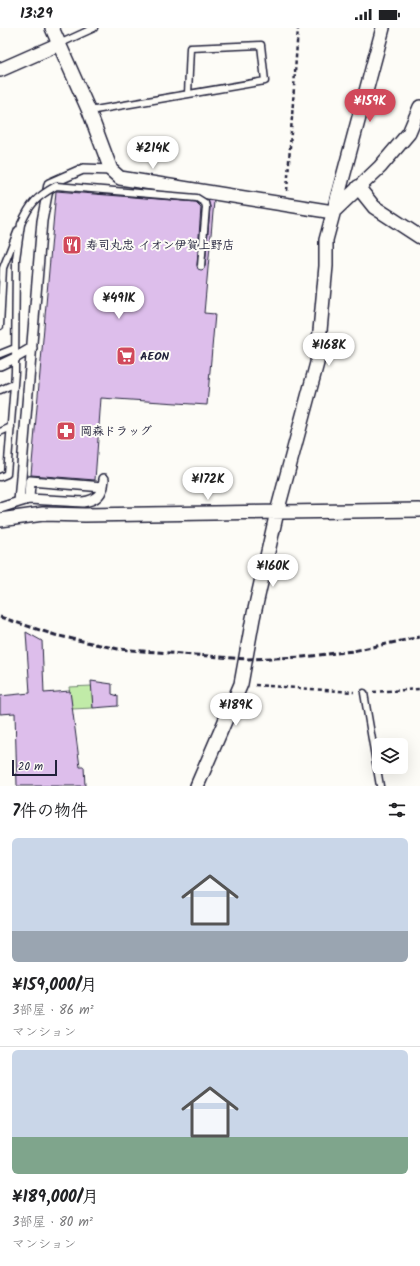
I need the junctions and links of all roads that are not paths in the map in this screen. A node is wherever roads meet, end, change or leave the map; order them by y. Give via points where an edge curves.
1 (52, 28) edge
2 (94, 28) edge
3 (383, 28) edge
4 (59, 44) junction
5 (0, 70) edge
6 (188, 94) junction
7 (420, 107) edge
8 (89, 111) junction
9 (111, 170) junction
10 (358, 187) junction
11 (333, 212) junction
12 (20, 224) junction
13 (420, 237) edge
14 (201, 266) dead end
15 (0, 326) edge
16 (15, 348) junction
17 (32, 348) junction
18 (0, 354) edge
19 (15, 358) junction
20 (0, 365) edge
21 (14, 384) junction
22 (0, 390) edge
23 (11, 427) junction
24 (0, 432) edge
25 (0, 477) edge
26 (29, 499) junction
27 (19, 502) junction
28 (0, 508) edge
29 (420, 510) edge
30 (277, 512) junction
31 (0, 520) edge
32 (364, 693) road end
33 (197, 786) edge
34 (380, 786) edge

1 - 4 street
2 - 4 lane
3 - 11 street
4 - 5 street
4 - 8 street
6 - 6 lane via 190,48 261,45 266,81
6 - 8 lane
7 - 10 street via 409,133
8 - 9 street
9 - 11 street via 120,178
9 - 17 street via 83,169 49,184 42,221
10 - 11 street
10 - 13 street via 374,206
11 - 30 street via 326,240 317,364
12 - 14 lane, bridge via 28,208 41,194 56,186 197,198 205,203 206,207
12 - 15 lane via 3,268
12 - 16 lane via 16,259
16 - 18 lane
16 - 19 lane
17 - 19 street
17 - 27 street
19 - 20 street
19 - 21 lane
21 - 22 lane
21 - 23 lane
23 - 24 lane
23 - 25 lane via 7,474
26 - 26 street via 30,481 104,483 100,495 91,501
26 - 27 street
27 - 28 street
29 - 30 street
30 - 31 street via 43,514
30 - 33 street via 241,684
32 - 34 lane

